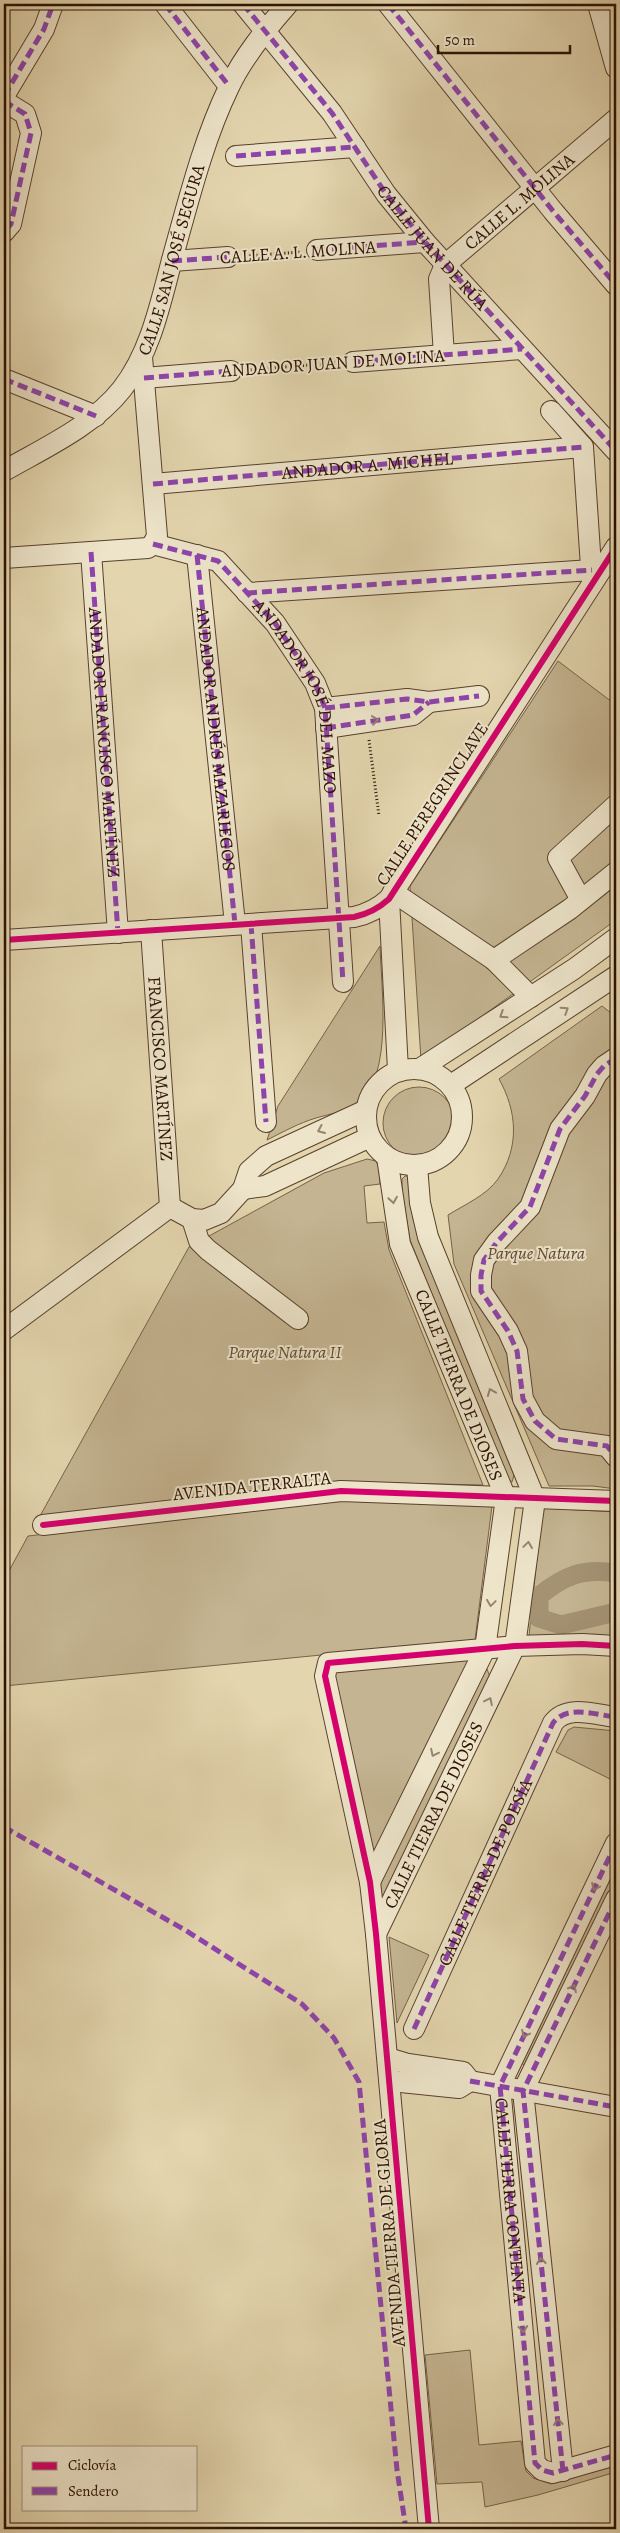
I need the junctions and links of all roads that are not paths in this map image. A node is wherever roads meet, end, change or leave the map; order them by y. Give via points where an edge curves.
1 (53, 4) edge
2 (165, 4) edge
3 (243, 4) edge
4 (288, 4) edge
5 (388, 4) edge
6 (598, 4) edge
7 (264, 31) junction
8 (616, 68) edge
9 (229, 86) junction
10 (4, 96) edge
11 (4, 102) edge
12 (616, 118) edge
13 (355, 147) junction
14 (236, 156) dead end
15 (535, 188) junction
16 (5, 229) edge
17 (424, 242) junction
18 (317, 250) road end
19 (228, 257) road end
20 (172, 261) junction
21 (451, 271) junction
22 (616, 285) edge
23 (522, 349) junction
24 (444, 355) junction
25 (142, 357) junction
26 (352, 362) road end
27 (231, 371) road end
28 (144, 378) junction
29 (4, 379) edge
30 (551, 411) dead end
31 (96, 416) junction
32 (583, 447) junction
33 (616, 452) edge
34 (4, 471) edge
35 (153, 484) junction
36 (153, 544) junction
37 (616, 547) edge
38 (91, 552) junction
39 (197, 554) junction
40 (4, 558) edge
41 (592, 576) junction
42 (247, 593) junction
43 (479, 696) dead end
44 (429, 702) junction
45 (325, 708) junction
46 (326, 728) junction
47 (616, 805) edge
48 (616, 872) edge
49 (391, 896) junction
50 (581, 900) junction
51 (339, 918) junction
52 (243, 924) junction
53 (152, 930) junction
54 (118, 933) junction
55 (616, 938) edge
56 (4, 940) edge
57 (494, 960) junction
58 (574, 968) junction
59 (616, 976) edge
60 (343, 982) dead end
61 (598, 989) junction
62 (531, 997) junction
63 (616, 1058) edge
64 (421, 1068) junction
65 (398, 1070) junction
66 (451, 1085) junction
67 (366, 1110) junction
68 (266, 1122) dead end
69 (370, 1137) junction
70 (387, 1157) junction
71 (417, 1166) junction
72 (243, 1189) junction
73 (170, 1208) junction
74 (192, 1219) junction
75 (298, 1319) dead end
76 (4, 1330) edge
77 (616, 1457) edge
78 (506, 1498) junction
79 (535, 1499) junction
80 (616, 1501) edge
81 (42, 1525) dead end
82 (515, 1646) junction
83 (616, 1646) edge
84 (485, 1649) junction
85 (616, 1718) edge
86 (616, 1843) edge
87 (370, 1882) junction
88 (616, 1898) edge
89 (376, 1934) junction
90 (414, 2029) dead end
91 (388, 2058) junction
92 (391, 2081) junction
93 (470, 2081) junction
94 (500, 2086) junction
95 (523, 2091) junction
96 (616, 2107) edge
97 (616, 2455) edge
98 (563, 2471) junction
99 (429, 2529) edge

1 - 10 street via 44,29
2 - 9 street
3 - 7 street, CALLE JUAN DE RÚA
4 - 7 street, CALLE SAN JOSÉ SEGURA
5 - 15 street
6 - 8 street
7 - 9 street, CALLE SAN JOSÉ SEGURA
7 - 13 street, CALLE JUAN DE RÚA via 332,113
9 - 20 street, CALLE SAN JOSÉ SEGURA via 202,154
11 - 16 street via 25,114 31,133 11,224
12 - 15 street, CALLE L. MOLINA
13 - 14 street
13 - 17 street, CALLE JUAN DE RÚA via 386,194
15 - 21 street, CALLE L. MOLINA
15 - 22 street
17 - 18 street, CALLE A. L. MOLINA
17 - 21 street, CALLE JUAN DE RÚA
19 - 20 street, CALLE A. L. MOLINA
20 - 25 street, CALLE SAN JOSÉ SEGURA
21 - 23 street, CALLE JUAN DE RÚA
21 - 24 street via 439,279
23 - 24 street, ANDADOR JUAN DE MOLINA
23 - 33 street, CALLE JUAN DE RÚA
24 - 26 street, ANDADOR JUAN DE MOLINA
25 - 28 street
25 - 31 street, CALLE SAN JOSÉ SEGURA via 122,390
27 - 28 street, ANDADOR JUAN DE MOLINA
28 - 35 street
29 - 31 street
30 - 32 street
31 - 34 street, CALLE SAN JOSÉ SEGURA
32 - 35 street, ANDADOR A. MICHEL
32 - 41 street
35 - 36 street via 157,536
36 - 38 street via 148,548
36 - 39 street, ANDADOR JOSÉ DEL MAZO via 163,549
37 - 41 street, CALLE PEREGRINCLAVE
38 - 40 street
38 - 54 street, ANDADOR FRANCISCO MARTÍNEZ
39 - 42 street, ANDADOR JOSÉ DEL MAZO via 218,561
39 - 52 street, ANDADOR ANDRÉS MAZARIEGOS
41 - 42 street
41 - 49 street, CALLE PEREGRINCLAVE
42 - 45 street, ANDADOR JOSÉ DEL MAZO via 275,623 314,683
43 - 44 street
44 - 45 street via 407,699
46 -> 44 street via 413,715
45 - 46 street, ANDADOR JOSÉ DEL MAZO
46 - 51 street, ANDADOR JOSÉ DEL MAZO
47 - 50 street via 558,858
48 - 50 street
49 - 51 street, CALLE PEREGRINCLAVE via 368,914
49 - 57 street
49 - 65 street
50 - 57 street
51 - 52 street, CALLE PEREGRINCLAVE
51 - 60 street, ANDADOR JOSÉ DEL MAZO
52 - 53 street, CALLE PEREGRINCLAVE
52 - 68 street, ANDADOR ANDRÉS MAZARIEGOS
53 - 54 street, CALLE PEREGRINCLAVE
53 - 73 street, FRANCISCO MARTÍNEZ
54 - 56 street, CALLE PEREGRINCLAVE
55 - 58 street
57 - 62 street
58 - 61 street
58 - 62 street
59 - 61 street
66 -> 61 street
62 -> 64 street
63 - 77 street via 604,1066 560,1129 530,1207 488,1254 481,1274 482,1291 517,1351 523,1399 535,1421 556,1439 608,1446
64 - 65 street
64 - 66 street via 438,1074
65 - 67 street via 382,1079 371,1093
66 - 71 street via 460,1101 463,1118 459,1136 449,1151 435,1161
67 - 69 street
67 -> 72 street via 266,1156 249,1171
69 - 70 street
69 - 72 street via 265,1186
70 - 71 street via 401,1164
70 -> 78 street, CALLE TIERRA DE DIOSES via 400,1244
79 -> 71 street, CALLE TIERRA DE DIOSES via 428,1237 420,1203
72 - 74 street via 221,1214 204,1220
73 - 74 street
73 - 76 street
74 - 75 street via 198,1241
78 - 79 street, AVENIDA TERRALTA
78 - 81 street, AVENIDA TERRALTA via 340,1491
78 -> 84 street, CALLE TIERRA DE DIOSES
79 - 80 street, AVENIDA TERRALTA
82 -> 79 street, CALLE TIERRA DE DIOSES
82 - 83 street
82 - 84 street
89 -> 82 street, CALLE TIERRA DE DIOSES
84 -> 87 street, CALLE TIERRA DE DIOSES
84 - 87 street via 328,1663 325,1676
85 - 90 street, CALLE TIERRA DE POESÍA via 573,1712 559,1715 552,1723
86 -> 94 street, CALLE TIERRA CONTENTA
87 - 89 street, CALLE TIERRA DE DIOSES
95 -> 88 street, CALLE TIERRA CONTENTA
89 - 91 street, AVENIDA TIERRA DE GLORIA
91 - 92 street, AVENIDA TIERRA DE GLORIA
91 - 93 street via 464,2072
92 - 93 street via 459,2088
92 - 99 street, AVENIDA TIERRA DE GLORIA
93 - 94 street
94 - 95 street
94 -> 98 street, CALLE TIERRA CONTENTA via 535,2463 542,2470
95 - 96 street
98 -> 95 street, CALLE TIERRA CONTENTA
97 - 98 street

